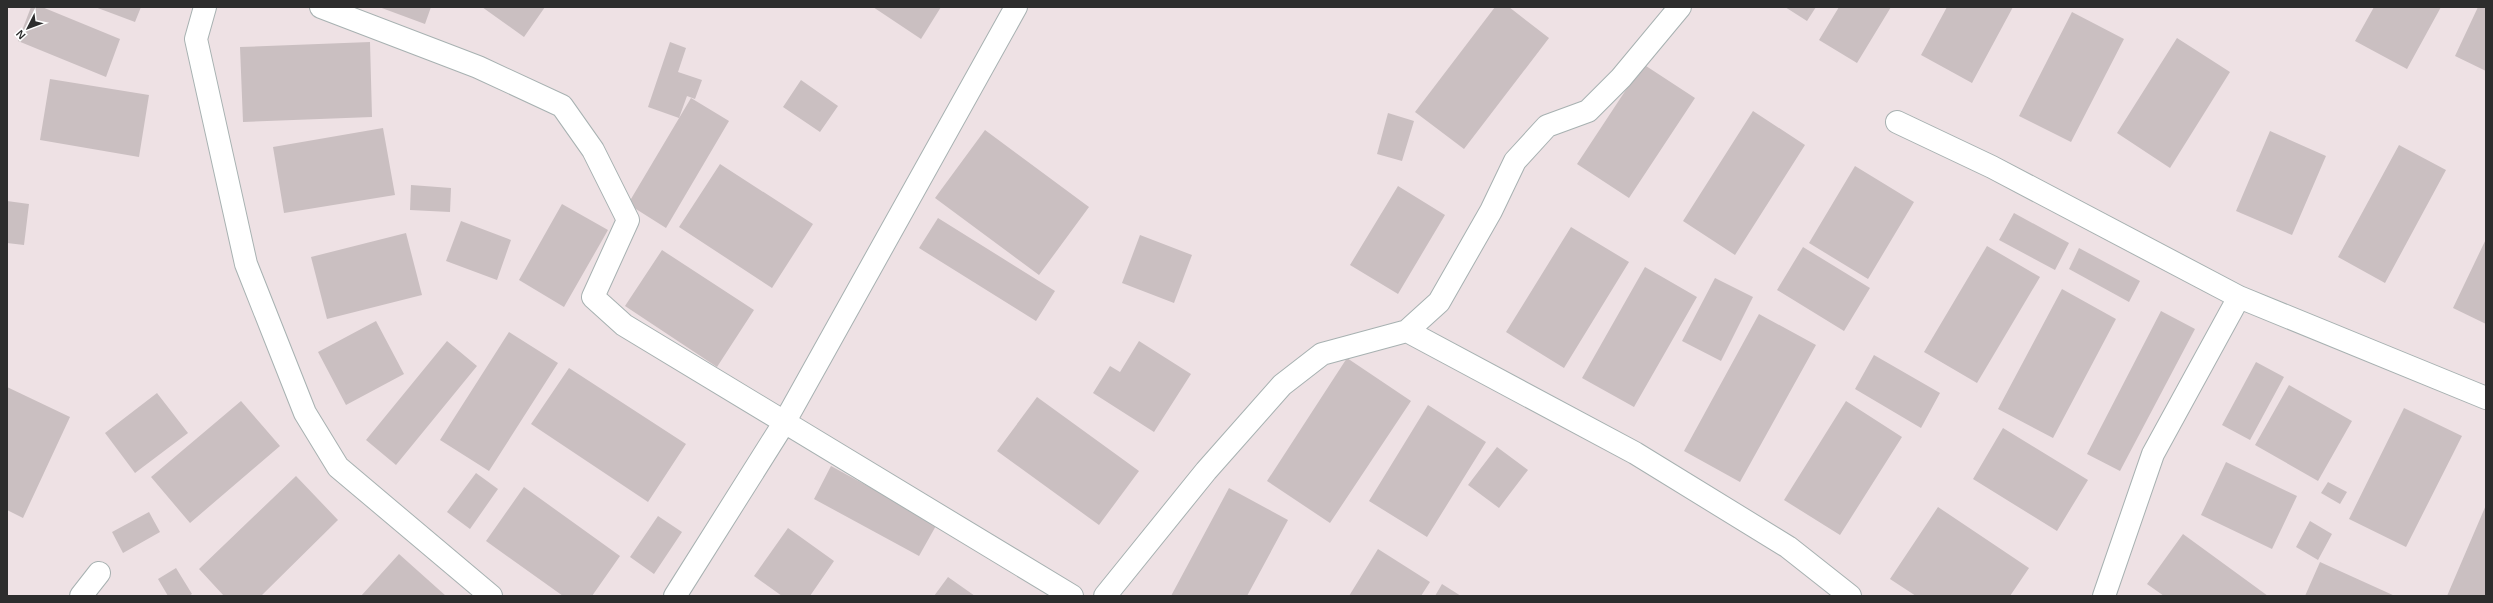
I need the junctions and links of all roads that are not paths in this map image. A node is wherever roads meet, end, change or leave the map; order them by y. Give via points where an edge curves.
1 (205, 7) edge
2 (321, 7) edge
3 (1016, 7) edge
4 (1680, 7) edge
5 (1897, 122) dead end
6 (2238, 297) junction
7 (1407, 331) junction
8 (2486, 398) edge
9 (784, 423) junction
10 (99, 573) dead end
11 (81, 596) edge
12 (491, 596) edge
13 (675, 596) edge
14 (1072, 596) edge
15 (1105, 596) edge
16 (1850, 596) edge
17 (2104, 596) edge

1 - 12 street via 196,39 246,264 305,413 338,468
2 - 9 street via 478,67 562,106 593,150 628,220 593,297 624,325
3 - 9 street
4 - 7 street via 1622,78 1588,111 1547,126 1515,161 1491,211 1439,302
5 - 6 street via 1992,167
6 - 8 street
6 - 17 street via 2153,454
7 - 15 street via 1322,354 1282,385 1206,471
7 - 16 street via 1635,452 1788,547
9 - 13 street
9 - 14 street
10 - 11 street

